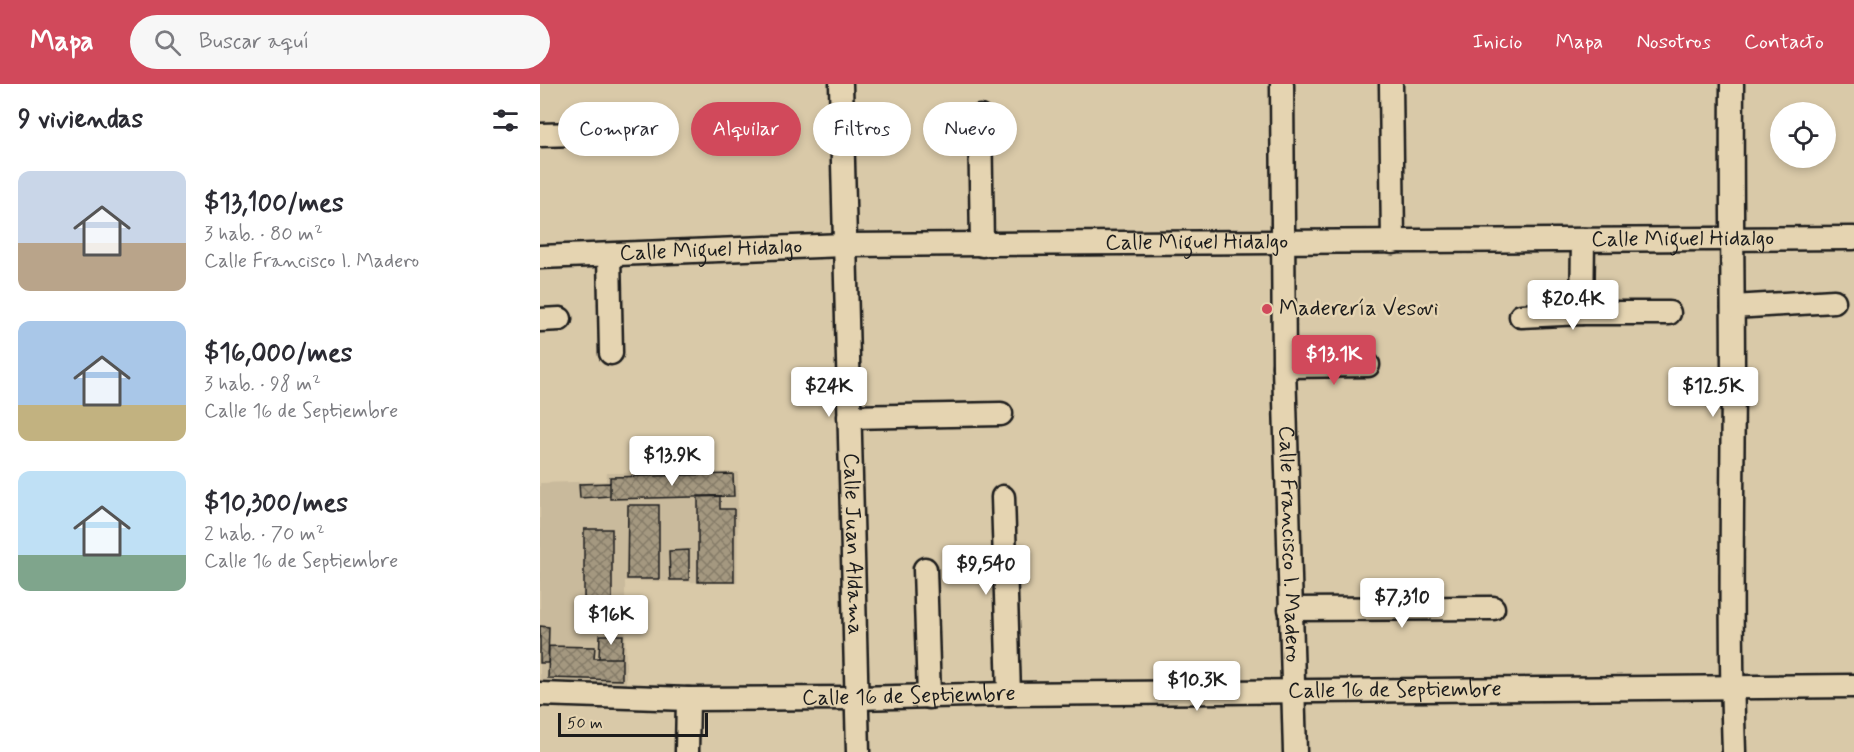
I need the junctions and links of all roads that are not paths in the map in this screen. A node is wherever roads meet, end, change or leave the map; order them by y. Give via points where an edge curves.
1 (841, 84) edge
2 (1282, 84) edge
3 (1391, 84) edge
4 (1732, 84) edge
5 (540, 135) edge
6 (558, 135) edge
7 (981, 156) edge
8 (1731, 238) junction
9 (1854, 238) edge
10 (1583, 240) junction
11 (1393, 242) junction
12 (1283, 243) junction
13 (844, 245) junction
14 (982, 245) junction
15 (609, 255) junction
16 (540, 257) edge
17 (1834, 301) dead end
18 (1733, 307) junction
19 (1582, 313) junction
20 (1669, 313) dead end
21 (1521, 316) dead end
22 (611, 353) dead end
23 (1368, 365) dead end
24 (1284, 366) junction
25 (1001, 414) dead end
26 (849, 417) junction
27 (1003, 497) dead end
28 (925, 569) dead end
29 (1492, 608) dead end
30 (1290, 609) junction
31 (1854, 686) edge
32 (1732, 687) junction
33 (1294, 691) junction
34 (540, 694) edge
35 (1009, 694) junction
36 (929, 697) junction
37 (858, 698) junction
38 (688, 699) junction
39 (687, 752) edge
40 (858, 752) edge
41 (1294, 752) edge
42 (1734, 752) edge

1 - 13 street, Calle Juan Aldama
2 - 12 street, Calle Francisco I. Madero
3 - 11 street
4 - 8 street
5 - 6 street
7 - 14 street
8 - 9 street, Calle Miguel Hidalgo
8 - 10 street, Calle Miguel Hidalgo
8 - 18 street
10 - 11 street, Calle Miguel Hidalgo
10 - 19 street
11 - 12 street, Calle Miguel Hidalgo
12 - 14 street, Calle Miguel Hidalgo
12 - 24 street, Calle Francisco I. Madero
13 - 14 street, Calle Miguel Hidalgo
13 - 15 street, Calle Miguel Hidalgo
13 - 26 street, Calle Juan Aldama
15 - 16 street, Calle Miguel Hidalgo
15 - 22 street
17 - 18 street
18 - 32 street
19 - 20 street
19 - 21 street
23 - 24 street
24 - 30 street, Calle Francisco I. Madero
25 - 26 street
26 - 37 street, Calle Juan Aldama
27 - 35 street
28 - 36 street
29 - 30 street
30 - 33 street, Calle Francisco I. Madero
31 - 32 street, Calle 16 de Septiembre
32 - 33 street, Calle 16 de Septiembre
32 - 42 street
33 - 35 street, Calle 16 de Septiembre
33 - 41 street, Calle Francisco I. Madero
34 - 38 street, Calle 16 de Septiembre
35 - 36 street, Calle 16 de Septiembre
36 - 37 street, Calle 16 de Septiembre
37 - 38 street, Calle 16 de Septiembre
37 - 40 street, Calle Juan Aldama
38 - 39 street

